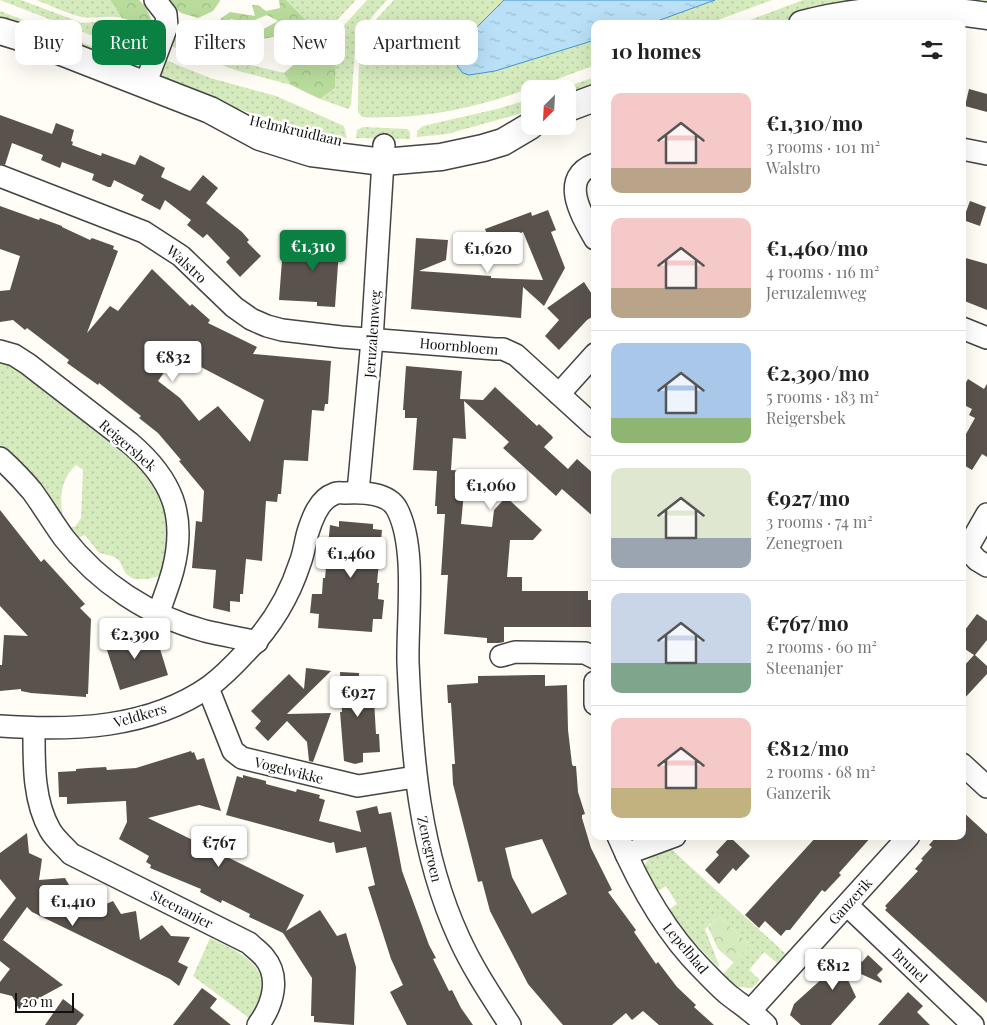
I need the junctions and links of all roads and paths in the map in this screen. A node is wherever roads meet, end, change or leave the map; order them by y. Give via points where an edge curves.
1 (155, 0) edge
2 (987, 16) edge
3 (819, 20) edge
4 (0, 31) edge
5 (145, 85) junction
6 (591, 99) edge
7 (576, 105) edge
8 (521, 121) edge
9 (521, 131) edge
10 (966, 150) edge
11 (384, 153) junction
12 (987, 154) edge
13 (591, 166) edge
14 (0, 176) edge
15 (591, 232) edge
16 (966, 330) edge
17 (987, 338) edge
18 (372, 340) junction
19 (0, 351) edge
20 (591, 358) edge
21 (559, 394) junction
22 (591, 423) edge
23 (0, 458) edge
24 (358, 492) junction
25 (987, 514) edge
26 (966, 548) edge
27 (966, 551) edge
28 (987, 566) edge
29 (158, 614) junction
30 (257, 642) junction
31 (501, 656) dead end
32 (591, 656) edge
33 (208, 688) junction
34 (0, 726) edge
35 (34, 729) junction
36 (966, 771) edge
37 (416, 777) junction
38 (987, 787) edge
39 (651, 840) edge
40 (905, 840) edge
41 (622, 845) edge
42 (847, 905) junction
43 (751, 1010) junction
44 (970, 1024) edge
45 (258, 1025) edge
46 (510, 1025) edge
47 (766, 1025) edge

1 - 5 street via 166,14 167,26
2 - 3 street via 922,10 875,11
4 - 5 street, Helmkruidlaan
5 - 11 street, Helmkruidlaan via 210,110 316,137 366,144
6 - 7 street
8 - 11 street, Helmkruidlaan
9 - 11 street, Helmkruidlaan via 503,142 441,157
10 - 12 street
11 - 18 street, Jeruzalemweg
13 - 15 street via 582,171 574,188 582,217
14 - 18 street, Walstro via 144,232 181,256 234,307 267,326
16 - 17 street
18 - 21 street, Hoornbloem via 503,349 516,355
18 - 24 street, Jeruzalemweg
19 - 29 street, Reigersbek via 28,364 140,452 169,488 176,508 178,532 173,570
20 - 21 street
21 - 22 street, Hoornbloem
23 - 29 street via 32,492 64,538 94,570 114,587
24 - 30 street via 333,494 313,515 300,564 277,614
24 - 37 street, Zenegroen via 380,496 396,506 404,528 409,555 408,656
25 - 26 street
27 - 28 street
29 - 30 street via 204,631
30 - 33 street, Veldkers
31 - 32 street via 515,652 585,653
33 - 35 street, Veldkers via 156,714 121,723
33 - 37 street, Vogelwikke via 233,751 242,758 358,786
34 - 35 street, Veldkers
35 - 45 street, Steenanjer via 38,802 51,832 70,854 249,943 265,957 274,977 273,998
36 - 38 street
37 - 46 street, Zenegroen via 436,881 477,974
39 - 41 street, Lepelblad
40 - 42 street, Ganzerik
41 - 43 street, Lepelblad via 658,914 688,954 730,996
42 - 43 street, Ganzerik
42 - 44 street, Brunel
43 - 47 street, Lepelblad

